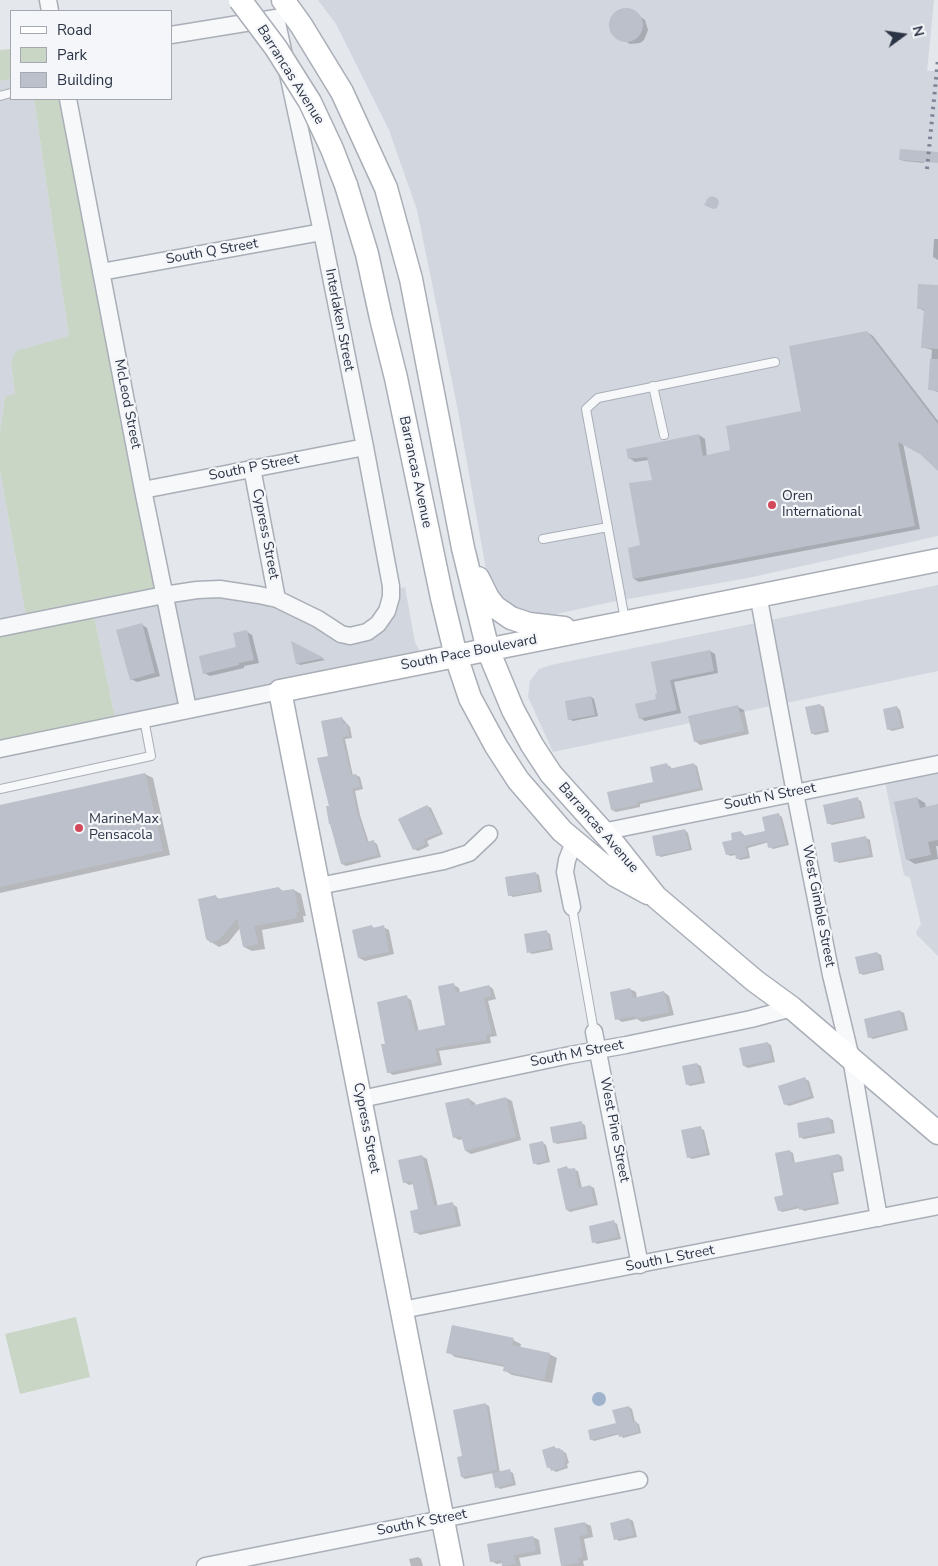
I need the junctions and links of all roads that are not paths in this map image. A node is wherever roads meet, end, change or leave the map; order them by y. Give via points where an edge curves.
1 (240, 0) edge
2 (280, 9) edge
3 (172, 35) edge
4 (68, 100) edge
5 (322, 232) junction
6 (101, 272) junction
7 (775, 362) dead end
8 (653, 386) junction
9 (664, 435) dead end
10 (365, 446) junction
11 (252, 468) junction
12 (143, 490) junction
13 (608, 528) junction
14 (543, 539) dead end
15 (463, 548) junction
16 (938, 560) edge
17 (758, 594) junction
18 (164, 595) junction
19 (277, 599) junction
20 (626, 622) junction
21 (0, 628) edge
22 (585, 630) junction
23 (488, 650) junction
24 (456, 656) junction
25 (280, 691) junction
26 (188, 710) junction
27 (144, 719) junction
28 (0, 749) edge
29 (938, 764) edge
30 (0, 789) edge
31 (795, 793) junction
32 (602, 832) junction
33 (489, 834) dead end
34 (574, 842) junction
35 (319, 886) junction
36 (656, 897) junction
37 (572, 907) joint
38 (792, 1008) junction
39 (594, 1032) joint
40 (598, 1050) junction
41 (850, 1058) junction
42 (361, 1099) junction
43 (938, 1134) edge
44 (938, 1206) edge
45 (879, 1218) junction
46 (640, 1265) junction
47 (402, 1310) junction
48 (639, 1480) dead end
49 (443, 1519) junction
50 (205, 1566) edge
51 (452, 1566) edge

1 - 24 main road, Barrancas Avenue, bridge via 276,48 310,102 346,184 367,254 396,378
2 - 3 street
2 - 5 street, Interlaken Street
2 - 15 main road, Barrancas Avenue via 306,33 342,92 386,188 412,279
4 - 6 street, McLeod Street
5 - 6 street, South Q Street
5 - 10 street, Interlaken Street
6 - 12 street, McLeod Street
7 - 8 lane
8 - 9 lane
8 - 13 lane via 598,398 586,409
10 - 11 street, South P Street
10 - 19 street, Interlaken Street via 392,586 387,611 381,621 367,632 341,634
11 - 12 street, South P Street
11 - 19 street, Cypress Street
12 - 18 street, McLeod Street
13 - 14 lane
13 - 20 lane
15 - 22 main road via 488,598 511,618 529,624
15 - 23 main road, Barrancas Avenue
16 - 17 main road, South Pace Boulevard
17 - 20 main road, South Pace Boulevard
17 - 31 street, West Gimble Street
18 - 19 street via 220,589
18 - 21 street
18 - 26 street, McLeod Street
20 - 22 main road, South Pace Boulevard
22 - 23 main road, South Pace Boulevard
23 - 24 main road, South Pace Boulevard
23 - 32 main road, Barrancas Avenue via 513,710 532,745 551,774
24 - 25 main road, South Pace Boulevard
24 - 34 main road, Barrancas Avenue via 470,698 496,746 518,780
25 - 26 street, South Pace Boulevard
25 - 35 main road, Cypress Street
26 - 27 street, South Pace Boulevard
27 - 28 street, South Pace Boulevard
27 - 30 lane via 151,756
29 - 31 street, South N Street
31 - 32 street, South N Street
31 - 41 street, West Gimble Street
32 - 36 main road, Barrancas Avenue
33 - 35 street via 469,853 444,861
34 - 36 main road, Barrancas Avenue via 616,875
34 - 37 street via 565,872
35 - 42 main road, Cypress Street
36 - 38 main road, Barrancas Avenue
37 - 39 lane, West Pine Street
38 - 40 street, South M Street
38 - 41 main road, Barrancas Avenue
39 - 40 street, West Pine Street
40 - 42 street, South M Street
40 - 46 street, West Pine Street
41 - 43 main road, Barrancas Avenue
41 - 45 street, West Gimble Street
42 - 47 main road, Cypress Street
44 - 45 street, South L Street
45 - 46 street, South L Street
46 - 47 street, South L Street
47 - 49 main road, Cypress Street
48 - 49 street, South K Street
49 - 50 street, South K Street
49 - 51 main road, Cypress Street

